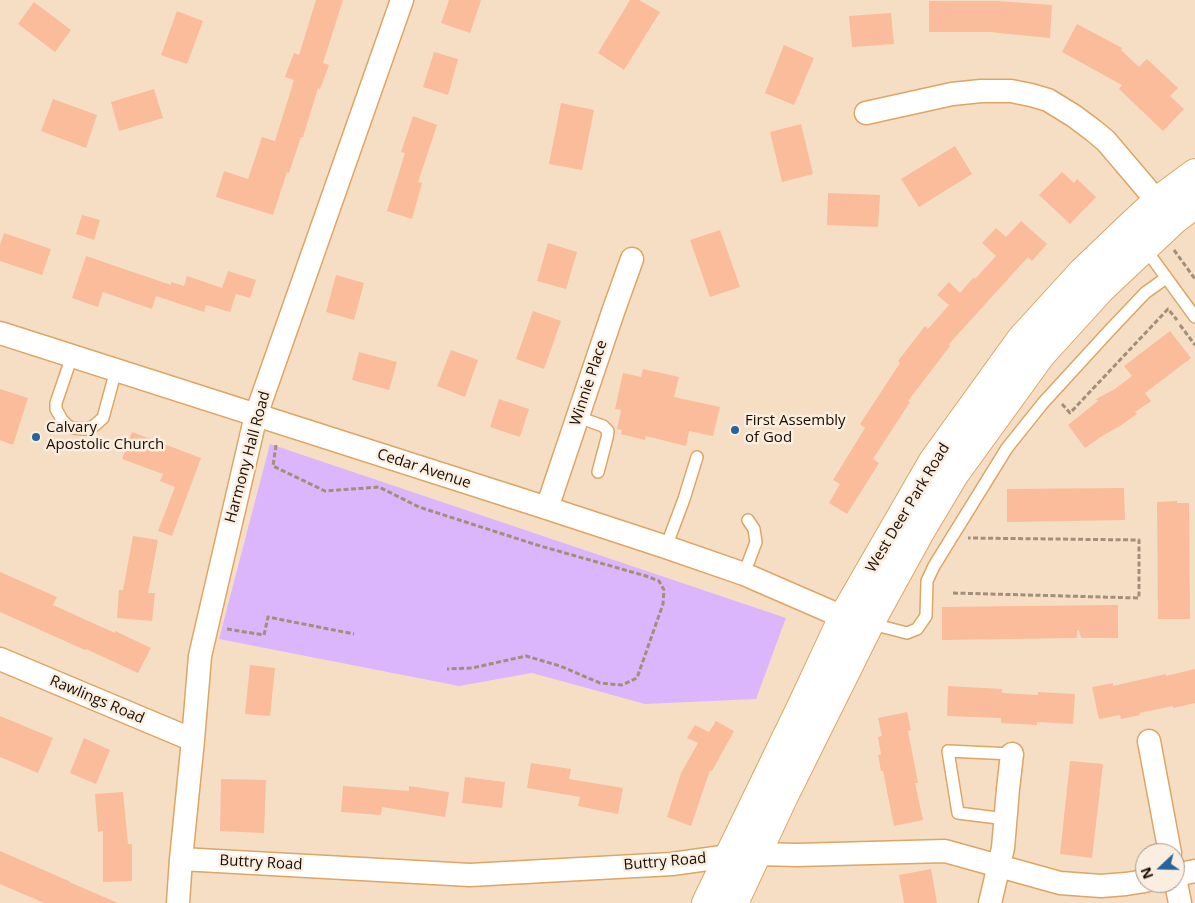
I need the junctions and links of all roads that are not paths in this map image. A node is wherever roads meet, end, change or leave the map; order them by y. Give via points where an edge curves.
1 (402, 0) edge
2 (866, 114) dead end
3 (1195, 173) edge
4 (1195, 204) edge
5 (1165, 211) junction
6 (1140, 241) junction
7 (632, 259) dead end
8 (1166, 278) junction
9 (1195, 317) edge
10 (0, 333) edge
11 (72, 356) junction
12 (116, 370) junction
13 (256, 415) junction
14 (578, 418) junction
15 (697, 457) dead end
16 (598, 472) dead end
17 (547, 508) junction
18 (748, 520) dead end
19 (666, 547) junction
20 (744, 574) junction
21 (856, 620) junction
22 (0, 659) edge
23 (193, 740) junction
24 (1149, 741) dead end
25 (1012, 754) joint
26 (1006, 819) junction
27 (1168, 843) edge
28 (758, 854) junction
29 (729, 856) junction
30 (181, 859) junction
31 (999, 866) junction
32 (1135, 883) edge
33 (178, 903) edge
34 (706, 903) edge
35 (734, 903) edge
36 (990, 903) edge

1 - 13 street, Harmony Hall Road
2 - 5 street via 981,90 1011,91 1048,100 1106,142
3 - 5 street, West Deer Park Road
4 - 5 street, West Deer Park Road
5 - 6 street, West Deer Park Road
6 - 8 lane
6 - 21 street, West Deer Park Road via 1083,271 1021,339 933,461
7 - 14 street, Winnie Place
8 - 9 lane
8 - 21 lane via 1145,293 1109,330 1042,403 1007,448 934,566 928,581 926,616 917,629 907,633
10 - 11 street, Cedar Avenue
11 - 12 street, Cedar Avenue
11 - 12 lane via 56,403 62,420 72,428 90,428 102,418
12 - 13 street, Cedar Avenue
13 - 17 street, Cedar Avenue
13 - 23 street, Harmony Hall Road via 200,656
14 - 16 lane via 608,431
14 - 17 street, Winnie Place
15 - 19 lane
17 - 19 street, Cedar Avenue
18 - 20 lane via 754,529 756,542
19 - 20 street, Cedar Avenue
20 - 21 street, Cedar Avenue
21 - 28 street, West Deer Park Road
21 - 29 street, West Deer Park Road via 801,707
22 - 23 street, Rawlings Road
23 - 30 street, Harmony Hall Road
24 - 27 street
25 - 26 street
25 - 26 lane via 948,751 958,813
26 - 31 street
28 - 29 street, Buttry Road
28 - 31 street, Buttry Road via 945,851
28 - 35 street, West Deer Park Road
29 - 30 street, Buttry Road via 672,864 470,875
29 - 34 street, West Deer Park Road
30 - 33 street, Harmony Hall Road
31 - 32 street, Buttry Road via 1080,886
31 - 36 street

